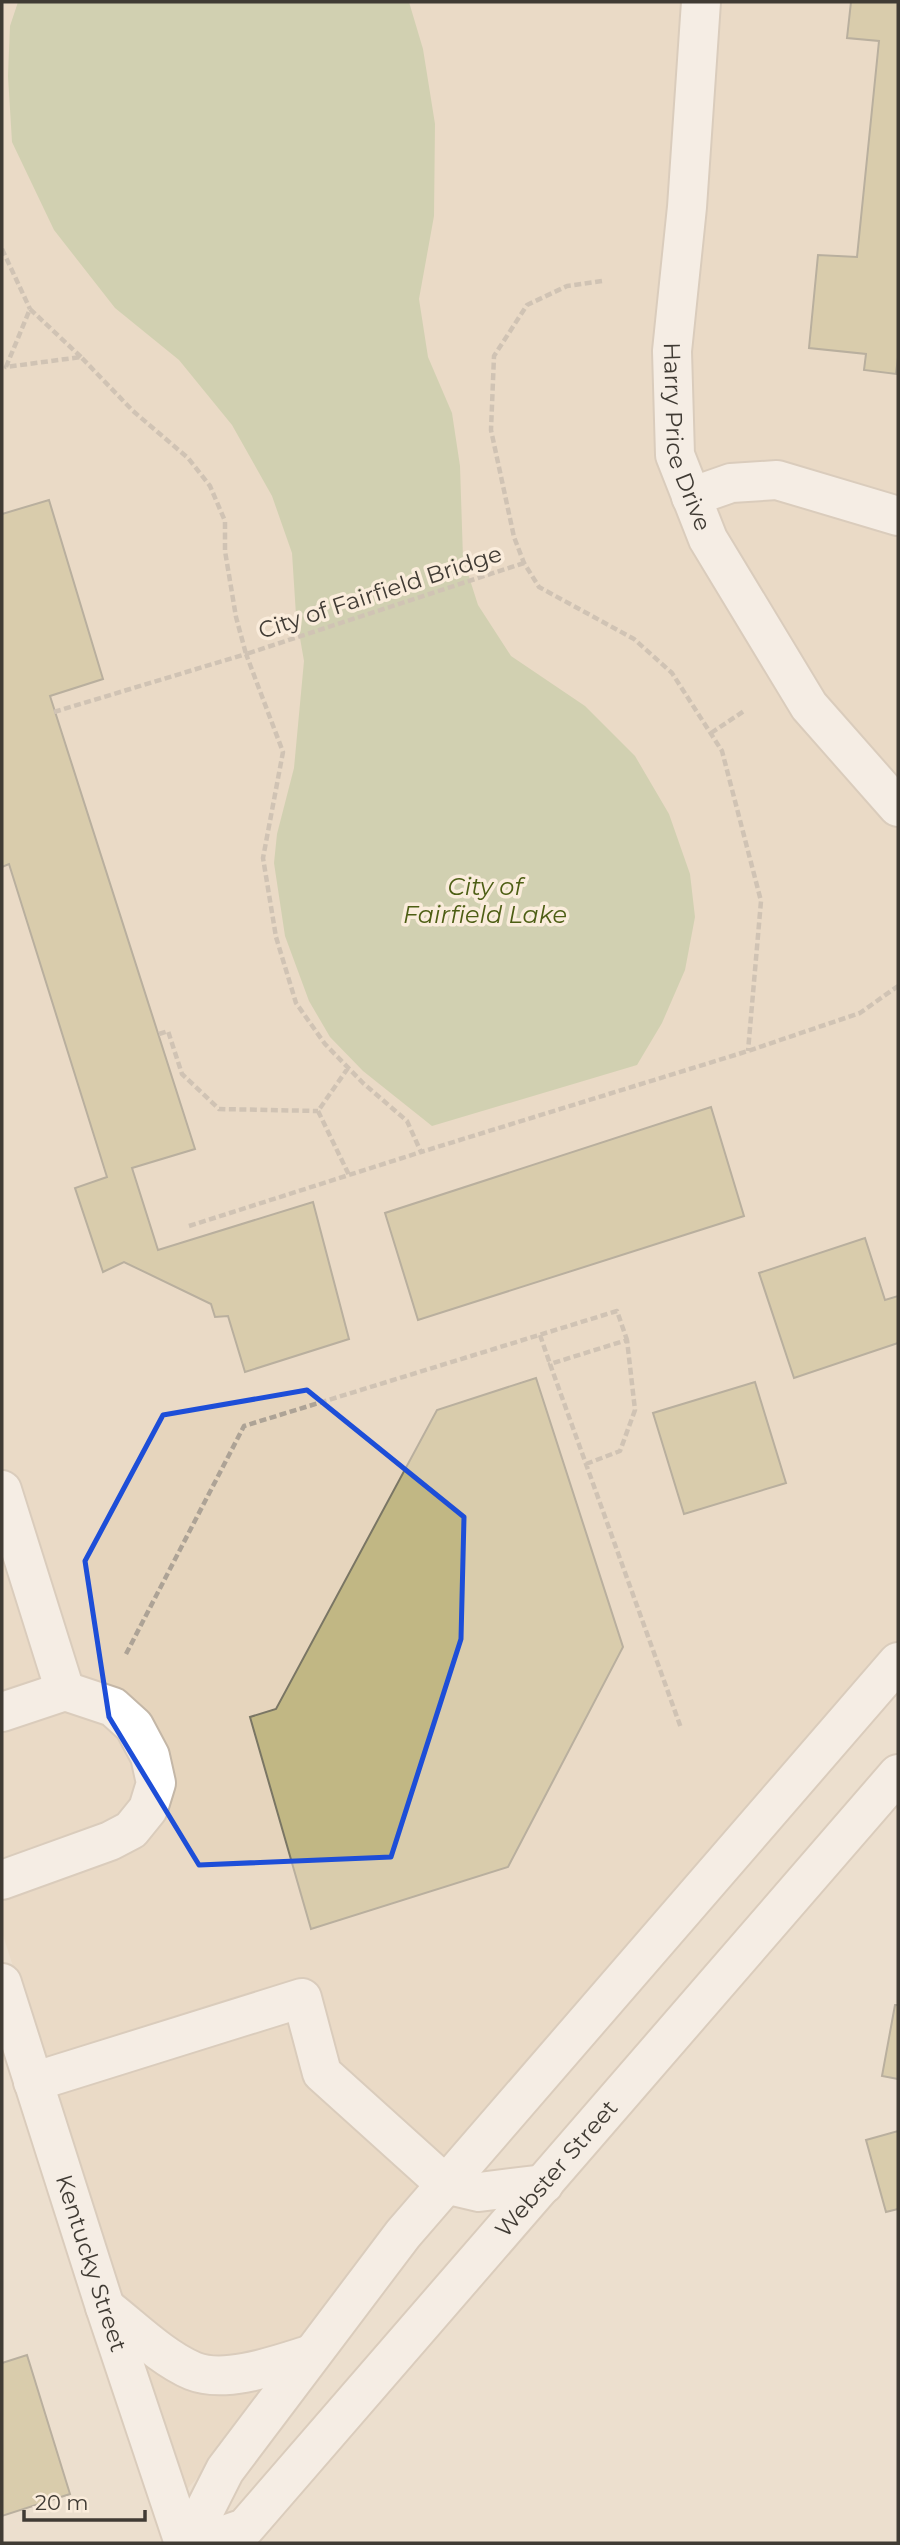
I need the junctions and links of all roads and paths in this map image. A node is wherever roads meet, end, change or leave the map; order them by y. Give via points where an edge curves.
1 (701, 2) edge
2 (2, 249) edge
3 (602, 281) dead end
4 (30, 309) junction
5 (81, 357) junction
6 (4, 367) edge
7 (691, 497) junction
8 (898, 516) edge
9 (524, 564) junction
10 (246, 654) junction
11 (744, 711) dead end
12 (54, 712) dead end
13 (711, 733) junction
14 (898, 807) edge
15 (898, 986) edge
16 (159, 1034) dead end
17 (748, 1051) junction
18 (348, 1068) junction
19 (318, 1111) junction
20 (421, 1152) junction
21 (349, 1175) junction
22 (189, 1226) dead end
23 (539, 1335) junction
24 (627, 1340) junction
25 (550, 1364) junction
26 (586, 1464) junction
27 (2, 1490) edge
28 (126, 1654) dead end
29 (898, 1662) edge
30 (65, 1691) junction
31 (2, 1712) edge
32 (681, 1728) dead end
33 (898, 1774) edge
34 (2, 1880) edge
35 (2, 1983) edge
36 (33, 2082) junction
37 (445, 2184) junction
38 (544, 2184) junction
39 (105, 2307) junction
40 (309, 2355) junction
41 (186, 2543) edge
42 (201, 2543) edge

1 - 7 street, Harry Price Drive via 672,351 675,455
2 - 4 path
3 - 9 path via 566,286 527,305 494,356 492,430 513,537
4 - 5 path
4 - 6 path
5 - 6 path
5 - 10 path via 133,411 188,458 209,486 225,521 225,551
7 - 8 street via 732,483 777,480
7 - 14 street, Harry Price Drive via 708,539 809,706
9 - 10 path, City of Fairfield Bridge
9 - 13 path via 540,587 634,639 672,673
10 - 12 path, City of Fairfield Bridge
10 - 18 path via 283,752 263,858 276,937 296,1003
11 - 13 path
13 - 17 path via 722,751 761,901
15 - 17 path via 860,1013
16 - 19 path via 167,1031 181,1074 219,1109
17 - 20 path
18 - 19 path
18 - 20 path via 407,1121
19 - 21 path
20 - 21 path
21 - 22 path
23 - 24 path via 617,1311
23 - 25 path
23 - 28 path via 244,1426
24 - 25 path
24 - 26 path via 635,1410 620,1451
25 - 26 path
26 - 32 path
27 - 30 street
29 - 37 street
30 - 31 street
30 - 34 street via 113,1707 134,1726 150,1756 156,1783 148,1809 131,1830 110,1841
33 - 38 street, Webster Street
35 - 36 street, Kentucky Street
36 - 37 street via 302,1998 322,2073
36 - 39 street, Kentucky Street
37 - 38 street via 480,2192
37 - 40 street
38 - 42 street, Webster Street via 245,2528
39 - 40 street via 194,2371 224,2375
39 - 41 street, Kentucky Street
40 - 41 street via 225,2470

